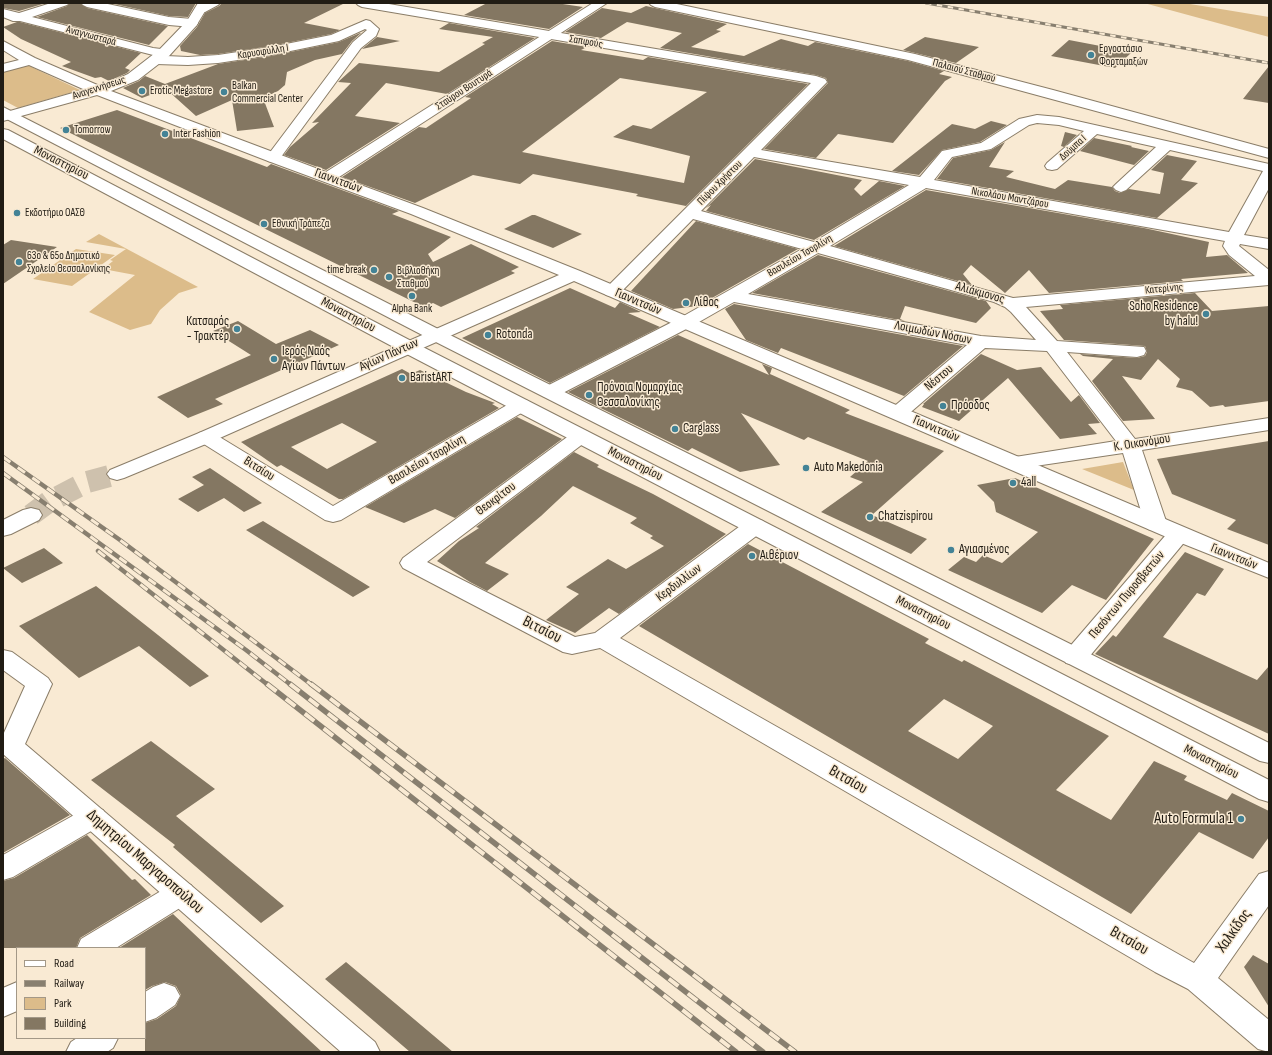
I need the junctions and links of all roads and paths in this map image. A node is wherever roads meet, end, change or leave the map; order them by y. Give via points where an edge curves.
1 (63, 3) edge
2 (87, 3) edge
3 (214, 3) edge
4 (601, 3) edge
5 (655, 3) edge
6 (705, 3) edge
7 (370, 4) edge
8 (202, 6) edge
9 (3, 13) edge
10 (19, 17) junction
11 (3, 23) edge
12 (192, 23) junction
13 (366, 24) junction
14 (549, 35) junction
15 (3, 45) edge
16 (160, 57) junction
17 (30, 61) junction
18 (3, 68) edge
19 (810, 79) joint
20 (102, 92) junction
21 (1108, 96) dead end
22 (8, 116) edge
23 (1094, 129) junction
24 (3, 133) edge
25 (1166, 145) junction
26 (750, 152) junction
27 (1269, 154) edge
28 (273, 158) junction
29 (1052, 166) dead end
30 (1269, 168) edge
31 (1269, 174) edge
32 (328, 178) junction
33 (923, 183) junction
34 (1121, 188) dead end
35 (690, 213) junction
36 (1234, 238) junction
37 (1269, 244) edge
38 (815, 248) junction
39 (574, 275) junction
40 (1269, 279) edge
41 (612, 291) junction
42 (732, 296) junction
43 (1011, 303) junction
44 (686, 322) junction
45 (436, 334) junction
46 (981, 342) junction
47 (1052, 346) junction
48 (408, 347) junction
49 (1137, 351) dead end
50 (550, 392) junction
51 (521, 405) junction
52 (898, 413) junction
53 (1269, 424) edge
54 (206, 436) junction
55 (581, 436) junction
56 (1129, 445) junction
57 (1015, 463) junction
58 (117, 474) tunnel mouth
59 (31, 515) tunnel mouth
60 (333, 515) joint
61 (1156, 524) junction
62 (754, 526) junction
63 (3, 529) edge
64 (1179, 534) junction
65 (411, 563) joint
66 (1269, 571) edge
67 (603, 639) junction
68 (1075, 657) junction
69 (4, 659) edge
70 (7, 748) edge
71 (1269, 754) edge
72 (1269, 792) edge
73 (93, 817) junction
74 (3, 869) edge
75 (1269, 882) edge
76 (181, 893) junction
77 (94, 947) edge
78 (1199, 980) junction
79 (16, 996) edge
80 (3, 1004) edge
81 (101, 1039) edge
82 (1269, 1039) edge
83 (82, 1052) edge
84 (364, 1052) edge

1 - 10 main road
2 - 12 main road via 169,22
3 - 8 main road
4 - 14 main road, Σταύρου Βουτυρά
5 - 27 main road, Παλαιού Σταθμού via 910,57
6 - 21 main road, Παλαιού Σταθμού via 836,30
7 - 13 main road
7 - 14 main road, Σαπφούς
8 - 12 main road, Αναγεννήσεως
9 - 10 main road, Αναγνωσταρά
10 - 11 main road
10 - 16 main road, Αναγνωσταρά via 153,52
12 - 16 main road, Αναγεννήσεως
13 - 16 main road, Καρυοφύλλη Ι via 335,38 271,51 210,60 188,61
13 - 28 main road via 373,29 372,33 357,45
14 - 19 main road, Σαπφούς
14 - 32 main road, Σταύρου Βουτυρά
15 - 17 main road, Γιαννιτσών
16 - 20 main road, Αναγεννήσεως via 133,77
17 - 18 main road
17 - 20 main road, Γιαννιτσών
19 - 26 main road, Πίψου Χρήστου via 820,82
20 - 22 main road, Αναγεννήσεως
20 - 28 main road, Γιαννιτσών
22 - 45 main road, Μοναστηρίου
23 - 25 main road
23 - 29 main road, Δούμπα Ι
23 - 33 main road, Βασιλείου Τσορλίνη via 1059,121 1024,122 986,146 948,154
24 - 48 main road, Μοναστηρίου
25 - 30 main road
25 - 34 main road
26 - 33 main road, Νικολάου Μαντζάρου
26 - 35 main road, Πίψου Χρήστου
28 - 32 main road, Γιαννιτσών
31 - 36 main road
32 - 39 main road, Γιαννιτσών
33 - 36 main road, Νικολάου Μαντζάρου
33 - 38 main road, Βασιλείου Τσορλίνη
35 - 38 main road, Αλιάκμονος
35 - 41 main road, Πίψου Χρήστου
36 - 37 main road, Νικολάου Μαντζάρου
36 - 40 main road via 1231,244 1233,249
38 - 42 main road, Βασιλείου Τσορλίνη
38 - 43 main road, Αλιάκμονος
39 - 41 main road, Γιαννιτσών
39 - 45 main road, Αγίων Πάντων
40 - 43 main road, Κατερίνης
41 - 44 main road, Γιαννιτσών
42 - 44 main road, Βασιλείου Τσορλίνη
42 - 46 main road, Λοιμωδών Νόσων
43 - 47 main road, Αλιάκμονος
44 - 50 main road, Βασιλείου Τσορλίνη
44 - 52 main road, Γιαννιτσών
45 - 48 main road, Αγίων Πάντων
45 - 50 main road, Μοναστηρίου
46 - 47 main road, Λοιμωδών Νόσων
46 - 52 main road, Νέστου
47 - 49 main road, Λοιμωδών Νόσων
47 - 56 main road, Αλιάκμονος
48 - 51 main road, Μοναστηρίου
48 - 54 main road, Αγίων Πάντων
50 - 68 main road, Μοναστηρίου
51 - 55 main road, Μοναστηρίου
51 - 60 main road, Βασιλείου Τσορλίνη
52 - 57 main road, Γιαννιτσών
53 - 56 main road, Κ. Οικονόμου
54 - 58 main road, Αγίων Πάντων
54 - 60 main road, Βιτσίου
55 - 62 main road, Μοναστηρίου
55 - 65 main road, Θεοκρίτου
56 - 57 main road, Κ. Οικονόμου
56 - 61 main road, Αλιάκμονος
57 - 61 main road, Γιαννιτσών
59 - 63 main road
61 - 64 main road, Γιαννιτσών
62 - 67 main road, Κερδυλλίων
62 - 72 main road, Μοναστηρίου
64 - 66 main road, Γιαννιτσών
64 - 68 main road, Πεσόντων Πυροσβεστών
65 - 67 main road, Βιτσίου via 572,646
67 - 78 main road, Βιτσίου
68 - 71 main road, Μοναστηρίου
69 - 70 main road, Δημητρίου Μαργαροπούλου via 39,684
70 - 73 main road, Δημητρίου Μαργαροπούλου
73 - 74 main road
73 - 76 main road, Δημητρίου Μαργαροπούλου
75 - 78 main road, Χαλκίδος
76 - 77 main road
76 - 84 main road, Δημητρίου Μαργαροπούλου
78 - 82 main road, Βιτσίου
79 - 80 main road
81 - 83 main road

